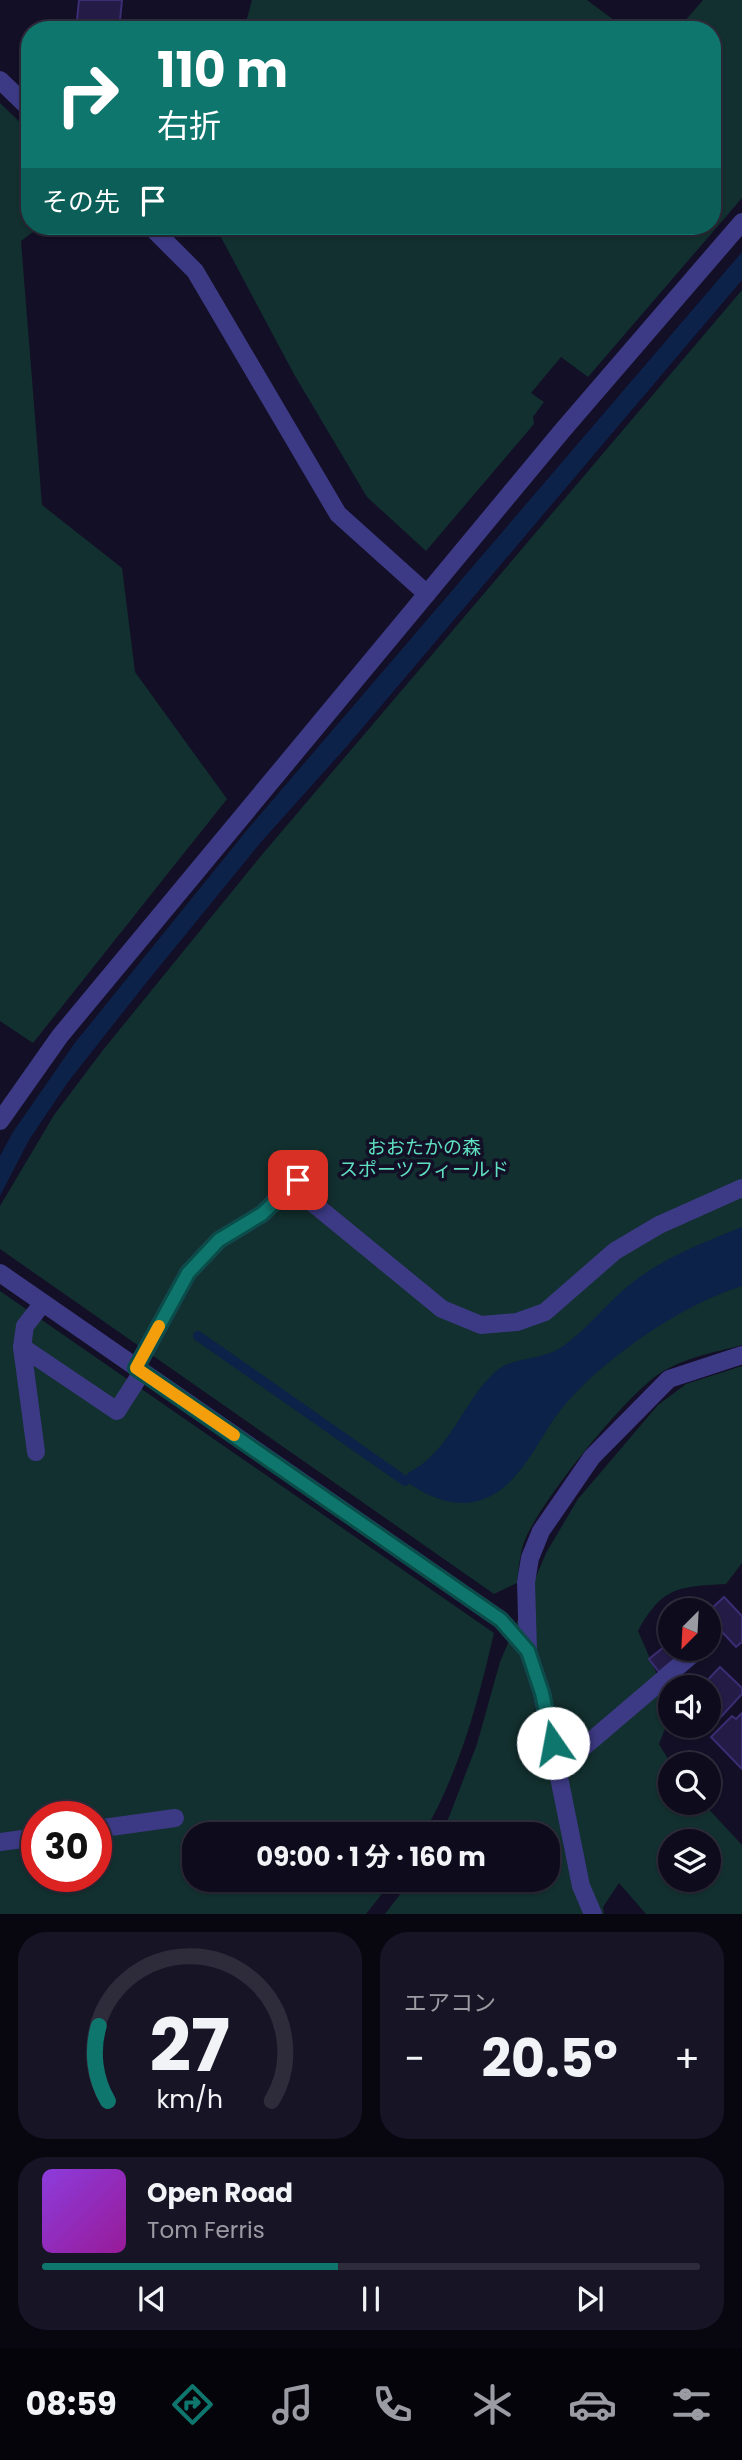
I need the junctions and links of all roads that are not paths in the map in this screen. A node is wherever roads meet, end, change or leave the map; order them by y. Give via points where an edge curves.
1 (0, 80) edge
2 (21, 100) edge
3 (742, 222) edge
4 (159, 235) edge
5 (427, 594) junction
6 (0, 1121) edge
7 (742, 1188) edge
8 (0, 1273) edge
9 (43, 1303) junction
10 (22, 1347) junction
11 (742, 1355) edge
12 (139, 1370) junction
13 (36, 1452) dead end
14 (528, 1651) junction
15 (685, 1661) edge
16 (558, 1769) junction
17 (175, 1818) dead end
18 (112, 1827) edge
19 (21, 1839) edge
20 (0, 1842) edge
21 (593, 1914) edge

1 - 2 street
3 - 5 street
4 - 5 street via 195,271 338,513
5 - 6 street via 60,1036
7 - 12 street via 659,1224 615,1251 545,1312 517,1322 481,1325 442,1309 295,1183 262,1214 219,1240 188,1273
8 - 9 street
9 - 10 street via 25,1326
9 - 12 street
10 - 12 street via 117,1411
10 - 13 street
11 - 14 street via 669,1379 592,1457 541,1531 530,1558 526,1581
12 - 14 street via 501,1620
14 - 16 street
15 - 16 street
16 - 21 street via 581,1886
17 - 18 street
19 - 20 street

